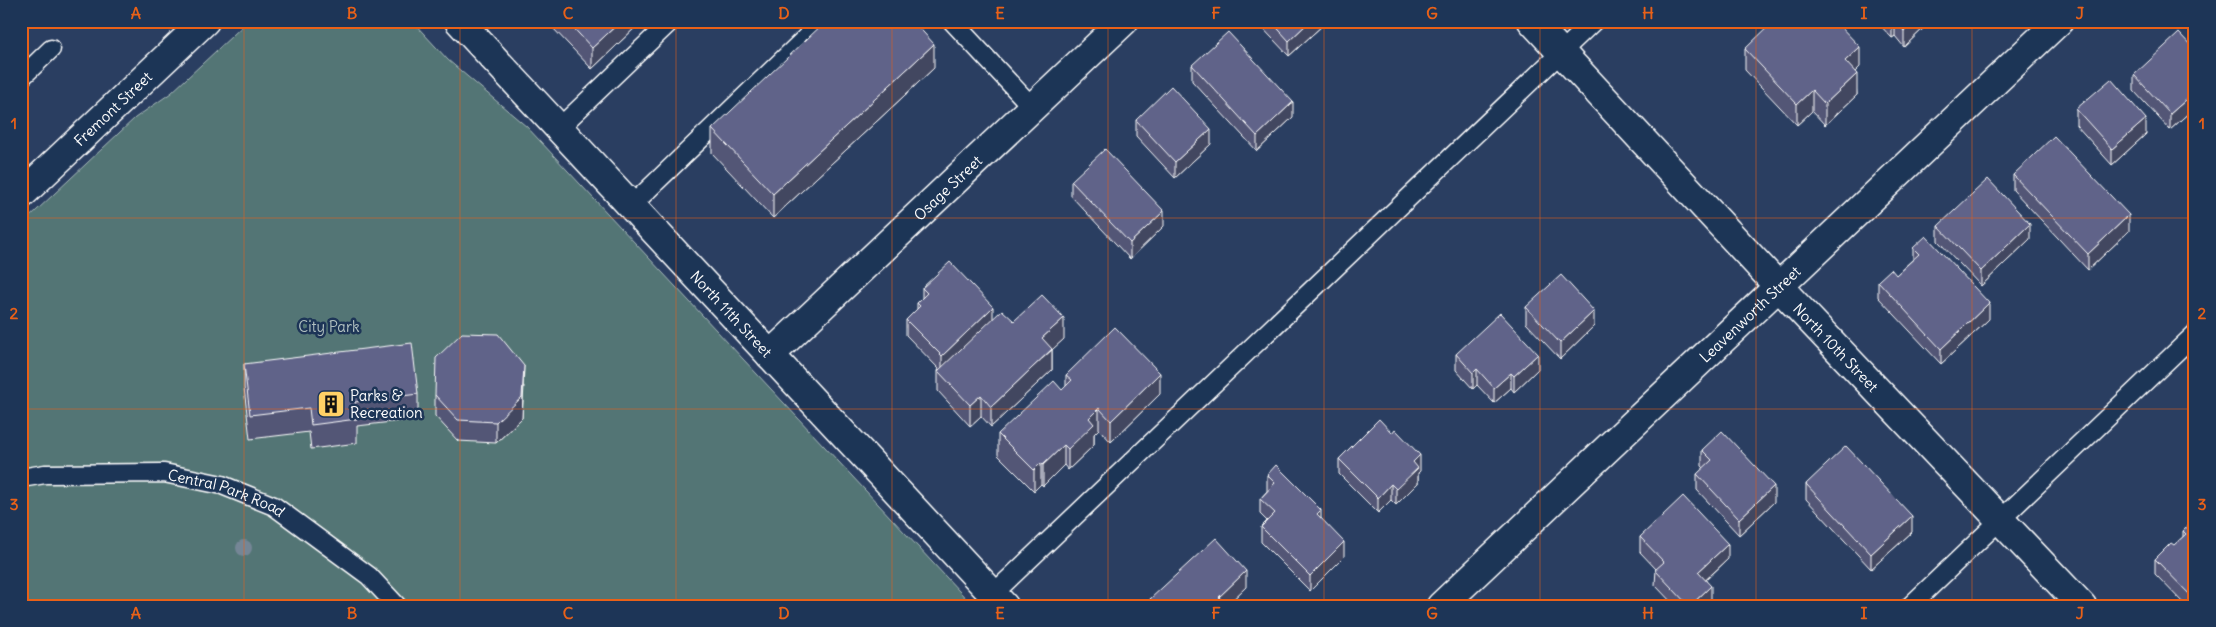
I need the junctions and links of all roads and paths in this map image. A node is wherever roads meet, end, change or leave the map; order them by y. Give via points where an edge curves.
1 (205, 21) edge
2 (460, 21) edge
3 (671, 21) edge
4 (823, 21) edge
5 (952, 21) edge
6 (1124, 21) edge
7 (1532, 21) edge
8 (1594, 21) edge
9 (2059, 21) edge
10 (51, 50) dead end
11 (1561, 52) junction
12 (21, 78) edge
13 (1033, 108) junction
14 (559, 128) junction
15 (21, 195) edge
16 (631, 206) junction
17 (1779, 287) junction
18 (2195, 334) edge
19 (770, 355) junction
20 (21, 478) edge
21 (1999, 520) junction
22 (998, 600) edge
23 (397, 606) edge
24 (1441, 606) edge
25 (1910, 606) edge
26 (2082, 606) edge

1 - 15 street, Fremont Street
2 - 14 street, North 11th Street
3 - 14 lane
4 - 16 lane
5 - 13 lane
6 - 13 street, Osage Street
7 - 11 street, North 10th Street
8 - 11 lane
9 - 17 street, Leavenworth Street
10 - 12 lane
11 - 17 street, North 10th Street
11 - 22 lane
13 - 19 street, Osage Street
14 - 16 street, North 11th Street
16 - 19 street, North 11th Street
17 - 21 street, North 10th Street
17 - 24 street, Leavenworth Street
18 - 21 lane
19 - 22 street, North 11th Street
20 - 23 lane, Central Park Road via 45,474 164,474 222,485 274,506 369,576
21 - 25 lane
21 - 26 street, North 10th Street

